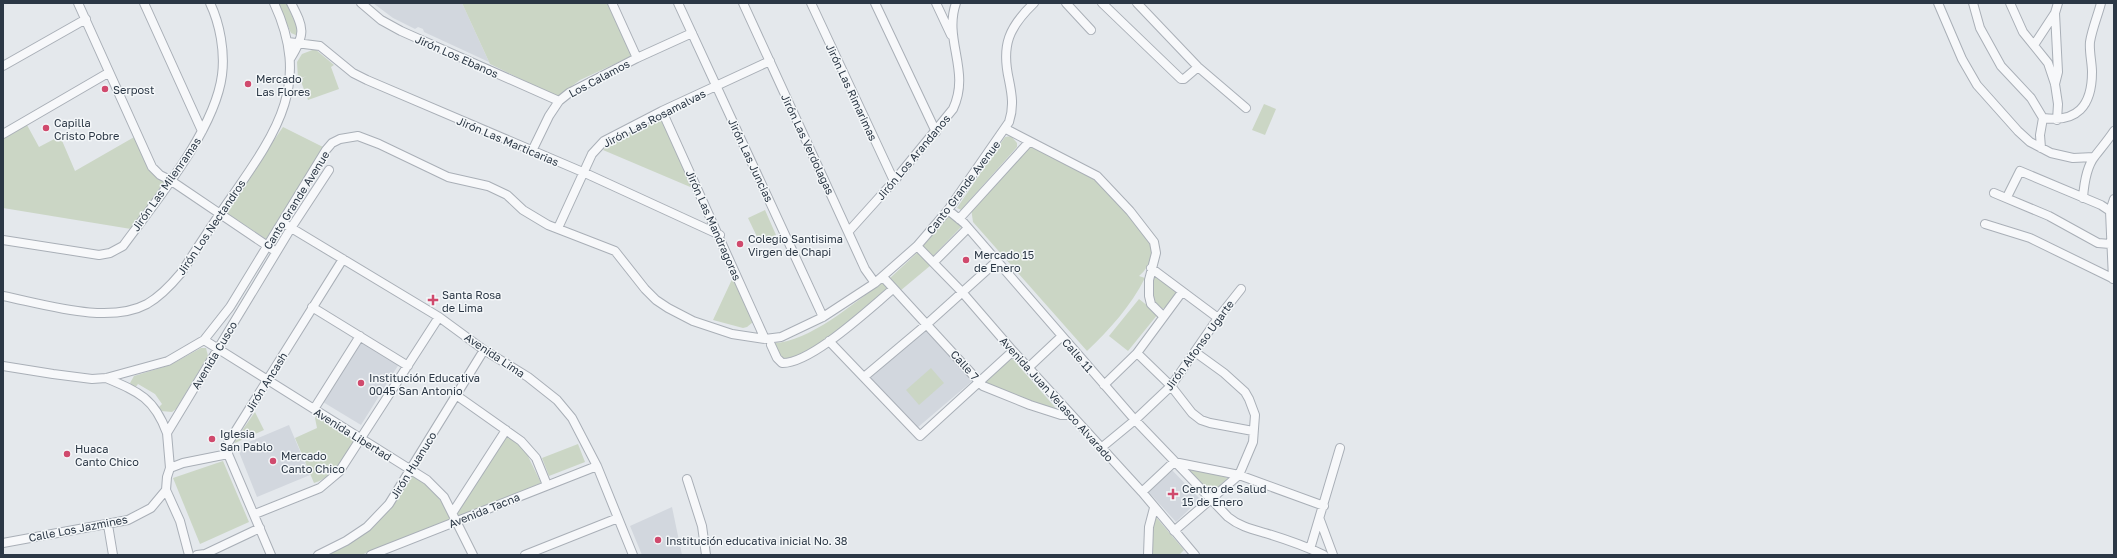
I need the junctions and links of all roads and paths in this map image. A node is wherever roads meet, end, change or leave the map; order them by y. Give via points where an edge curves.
1 (78, 3) edge
2 (144, 3) edge
3 (210, 3) edge
4 (274, 3) edge
5 (291, 3) edge
6 (361, 3) edge
7 (612, 3) edge
8 (678, 3) edge
9 (743, 3) edge
10 (811, 3) edge
11 (875, 3) edge
12 (936, 3) edge
13 (956, 3) edge
14 (1034, 3) edge
15 (1066, 3) edge
16 (1102, 3) edge
17 (1137, 3) edge
18 (1938, 3) edge
19 (1973, 3) edge
20 (2010, 3) edge
21 (2058, 3) edge
22 (2102, 3) edge
23 (2055, 13) junction
24 (86, 19) junction
25 (1091, 30) dead end
26 (692, 33) junction
27 (953, 39) junction
28 (288, 42) junction
29 (300, 44) junction
30 (2034, 45) junction
31 (637, 58) junction
32 (290, 59) junction
33 (770, 61) junction
34 (3, 66) edge
35 (1198, 67) junction
36 (108, 73) junction
37 (2055, 84) junction
38 (717, 86) junction
39 (559, 101) junction
40 (1246, 108) dead end
41 (662, 111) junction
42 (2043, 118) junction
43 (2057, 120) junction
44 (1006, 129) junction
45 (202, 131) junction
46 (2114, 131) edge
47 (936, 132) junction
48 (3, 134) edge
49 (1029, 142) junction
50 (2041, 148) junction
51 (532, 151) junction
52 (2094, 157) junction
53 (329, 170) dead end
54 (585, 173) junction
55 (170, 180) junction
56 (894, 181) junction
57 (1994, 193) dead end
58 (2007, 198) junction
59 (2083, 198) junction
60 (2114, 199) edge
61 (948, 210) junction
62 (2110, 211) junction
63 (220, 213) junction
64 (959, 219) junction
65 (283, 222) junction
66 (1985, 224) dead end
67 (291, 228) junction
68 (558, 228) junction
69 (968, 228) junction
70 (849, 231) junction
71 (720, 235) junction
72 (3, 240) edge
73 (2110, 244) junction
74 (267, 246) junction
75 (917, 246) junction
76 (276, 252) junction
77 (343, 259) junction
78 (996, 261) junction
79 (934, 262) junction
80 (1151, 268) junction
81 (883, 277) junction
82 (2113, 279) edge
83 (876, 283) junction
84 (894, 289) junction
85 (1241, 289) dead end
86 (962, 292) junction
87 (1182, 292) junction
88 (3, 296) edge
89 (312, 307) junction
90 (439, 316) junction
91 (1163, 316) junction
92 (823, 317) junction
93 (1218, 318) junction
94 (927, 324) junction
95 (360, 336) junction
96 (1062, 336) junction
97 (204, 340) junction
98 (830, 341) junction
99 (768, 342) junction
100 (217, 349) junction
101 (484, 350) junction
102 (1012, 351) junction
103 (1194, 352) junction
104 (1137, 353) junction
105 (3, 366) edge
106 (408, 366) junction
107 (1028, 368) junction
108 (131, 373) junction
109 (864, 377) junction
110 (106, 378) junction
111 (267, 380) junction
112 (979, 381) junction
113 (1104, 385) junction
114 (1171, 386) junction
115 (130, 388) junction
116 (456, 395) junction
117 (314, 409) junction
118 (1071, 415) junction
119 (1135, 420) junction
120 (506, 430) junction
121 (1253, 431) junction
122 (167, 433) junction
123 (361, 439) junction
124 (1101, 448) junction
125 (1340, 448) dead end
126 (228, 454) junction
127 (1174, 462) junction
128 (597, 466) junction
129 (170, 468) junction
130 (411, 470) junction
131 (1239, 476) junction
132 (687, 479) dead end
133 (547, 485) junction
134 (166, 490) junction
135 (1142, 492) junction
136 (1211, 498) junction
137 (1324, 506) junction
138 (1154, 508) junction
139 (453, 512) junction
140 (255, 514) junction
141 (618, 518) junction
142 (1320, 520) junction
143 (457, 521) junction
144 (108, 525) junction
145 (260, 528) junction
146 (1174, 531) junction
147 (3, 543) edge
148 (1310, 548) junction
149 (1190, 553) edge
150 (530, 554) edge
151 (113, 555) edge
152 (190, 555) edge
153 (196, 555) edge
154 (271, 555) edge
155 (318, 555) edge
156 (370, 555) edge
157 (473, 555) edge
158 (633, 555) edge
159 (706, 555) edge
160 (1148, 555) edge
161 (1324, 555) edge
162 (1332, 555) edge

1 - 24 street
2 - 45 street
3 - 45 street, Jirón Las Milenramas via 222,46 222,75 213,107
4 - 28 street, Jirón Los Nectandros
5 - 29 street via 302,24
6 - 39 street, Jirón Los Ebanos via 381,20 401,31
7 - 31 street
8 - 26 street, Jirón Las Juncias
9 - 33 street, Jirón Las Verdolagas
10 - 56 street, Jirón Las Rimarimas
11 - 47 street
12 - 27 street
13 - 27 street, Jirón Los Arandanos
14 - 44 street, Canto Grande Avenue via 1014,25 1006,47 1006,69 1013,107
15 - 25 street
16 - 35 street via 1181,79 1184,80
17 - 35 street
18 - 50 street via 1977,85 2018,131
19 - 42 street via 1980,28 2001,66 2031,98
20 - 30 street via 2023,32
21 - 23 street
22 - 43 street via 2090,42 2092,85 2088,97 2079,112 2065,120
23 - 30 street
23 - 37 street via 2058,72
24 - 34 street
24 - 36 street
26 - 31 street, Los Calamos
26 - 38 street, Jirón Las Juncias
27 - 47 street, Jirón Los Arandanos via 960,76 958,98 953,110
28 - 29 street, Jirón Las Marticarias
28 - 32 street, Jirón Los Nectandros
29 - 32 street
29 - 51 street, Jirón Las Marticarias via 320,46 353,73 367,80
30 - 37 street via 2048,63
31 - 39 street, Los Calamos via 585,83
32 - 63 street, Jirón Los Nectandros via 287,95 278,124 266,148
33 - 38 street, Jirón Las Rosamalvas
33 - 70 street, Jirón Las Verdolagas
35 - 40 street
36 - 48 street
36 - 55 street via 152,167
37 - 43 street
38 - 41 street, Jirón Las Rosamalvas
38 - 92 street, Jirón Las Juncias
39 - 51 street, Los Calamos via 542,127
41 - 54 street, Jirón Las Rosamalvas via 604,140 592,154
41 - 71 street, Jirón Las Mandragoras
42 - 43 street
42 - 50 street
44 - 49 street
44 - 61 street, Canto Grande Avenue
45 - 55 street, Jirón Las Milenramas
46 - 52 street
47 - 56 street, Jirón Los Arandanos
49 - 64 street
49 - 80 street via 1097,176 1110,188 1154,242 1156,253
50 - 52 street via 2062,156
51 - 54 street, Jirón Las Marticarias
52 - 59 street via 2084,182
53 - 67 street, Avenida Cusco
54 - 68 street, Jirón Las Rosamalvas
54 - 71 street, Jirón Las Marticarias
55 - 63 street
55 - 72 street, Jirón Las Milenramas via 123,246 110,253 99,255
56 - 70 street, Jirón Los Arandanos
57 - 58 street
58 - 59 street via 2020,171
58 - 73 street via 2049,216 2098,243
59 - 62 street
60 - 62 street
61 - 64 street, Calle 11
61 - 75 street, Canto Grande Avenue
62 - 73 street
63 - 74 street
63 - 88 street, Jirón Los Nectandros via 181,273 169,287 147,304 107,313 87,312
64 - 69 street, Calle 11
65 - 67 street, Avenida Lima
65 - 68 street, Canto Grande Avenue via 329,147 340,139 358,136 448,176 499,190 535,218
65 - 74 street, Canto Grande Avenue
66 - 82 street via 2030,238
67 - 76 street, Avenida Cusco
67 - 77 street, Avenida Lima
68 - 99 street, Canto Grande Avenue via 615,251 656,300 682,316 732,334
69 - 78 street, Calle 11
69 - 79 street
70 - 83 street, Jirón Las Verdolagas via 865,269
71 - 99 street, Jirón Las Mandragoras
73 - 82 street
74 - 76 street
74 - 97 street, Canto Grande Avenue via 230,307
75 - 79 street, Avenida Juan Velasco Alvarado
75 - 81 street, Canto Grande Avenue
76 - 100 street, Avenida Cusco
77 - 89 street, Jirón Ancash
77 - 90 street, Avenida Lima
78 - 86 street
78 - 96 street, Calle 11
79 - 86 street, Avenida Juan Velasco Alvarado
80 - 87 street
80 - 91 street via 1149,296 1151,304
81 - 83 street, Canto Grande Avenue
81 - 84 street, Calle 7
83 - 92 street, Canto Grande Avenue
84 - 94 street, Calle 7
84 - 98 street, Jirón Las Mandragoras
85 - 93 street, Jirón Alfonso Ugarte
86 - 94 street
86 - 102 street, Avenida Juan Velasco Alvarado
87 - 91 street
87 - 93 street
89 - 95 street
89 - 111 street, Jirón Ancash
90 - 101 street, Avenida Lima
90 - 106 street
91 - 104 street
92 - 99 street, Canto Grande Avenue
93 - 103 street, Jirón Alfonso Ugarte
94 - 109 street
94 - 112 street, Calle 7
95 - 106 street
95 - 117 street
96 - 107 street
96 - 113 street, Calle 11
97 - 100 street, Avenida Libertad
97 - 108 street, Canto Grande Avenue via 168,361
98 - 99 street, Jirón Las Mandragoras via 788,363 778,360
98 - 109 street
100 - 111 street, Avenida Libertad
100 - 122 street, Avenida Cusco
101 - 116 street, Jirón Huanuco
101 - 128 street, Avenida Lima via 557,400 572,418
102 - 107 street, Avenida Juan Velasco Alvarado
102 - 112 street
103 - 114 street, Jirón Alfonso Ugarte
103 - 121 street via 1245,392 1254,411
104 - 113 street
104 - 114 street
105 - 110 street, Canto Grande Avenue via 92,379
106 - 123 street
107 - 118 street, Avenida Juan Velasco Alvarado
108 - 110 street, Canto Grande Avenue
108 - 115 street
109 - 112 street via 920,436
110 - 115 street
111 - 117 street, Avenida Libertad
111 - 126 street, Jirón Ancash via 229,440
112 - 118 street, Calle 7 via 983,386 1030,405 1061,415
113 - 119 street, Calle 11
114 - 119 street, Jirón Alfonso Ugarte
114 - 121 street via 1192,413 1201,420
115 - 122 street via 148,399
116 - 120 street
116 - 130 street, Jirón Huanuco
117 - 123 street, Avenida Libertad
118 - 124 street, Avenida Juan Velasco Alvarado
119 - 124 street, Jirón Alfonso Ugarte
119 - 127 street, Calle 11
120 - 133 street via 521,441 536,458
120 - 139 street
121 - 131 street via 1253,442
122 - 129 street
123 - 130 street, Avenida Libertad
123 - 140 street via 347,462 320,488
124 - 135 street, Avenida Juan Velasco Alvarado
125 - 137 street
126 - 129 street
126 - 140 street
127 - 131 street
127 - 135 street
127 - 136 street, Calle 11
128 - 133 street, Avenida Tacna
128 - 141 street, Avenida Lima
129 - 134 street
130 - 139 street, Avenida Libertad via 437,488
130 - 155 street, Jirón Huanuco via 389,504 367,527
131 - 136 street
131 - 137 street
132 - 159 street via 702,526
133 - 143 street, Avenida Tacna
134 - 144 street, Calle Los Jazmines via 151,508
134 - 152 street via 180,520
135 - 138 street, Avenida Juan Velasco Alvarado
136 - 146 street
136 - 148 street, Calle 11 via 1235,523
137 - 142 street
138 - 146 street, Avenida Juan Velasco Alvarado
138 - 160 street via 1149,527
139 - 143 street, Avenida Libertad
140 - 145 street
141 - 150 street
141 - 158 street, Avenida Lima
142 - 148 street
142 - 162 street
143 - 156 street, Avenida Tacna
143 - 157 street, Avenida Libertad
144 - 147 street, Calle Los Jazmines
144 - 151 street
145 - 153 street via 205,554
145 - 154 street
146 - 149 street, Avenida Juan Velasco Alvarado
148 - 161 street, Calle 11

